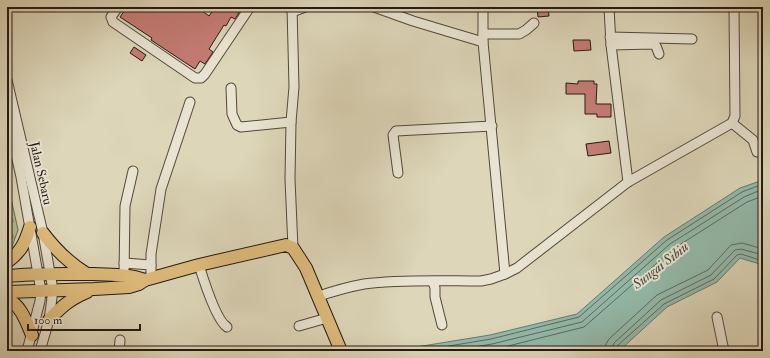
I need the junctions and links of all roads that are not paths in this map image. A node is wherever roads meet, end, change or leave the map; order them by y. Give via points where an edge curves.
1 (118, 7) edge
2 (250, 7) edge
3 (305, 7) edge
4 (374, 7) edge
5 (483, 7) edge
6 (609, 7) edge
7 (734, 7) edge
8 (292, 10) edge
9 (534, 24) dead end
10 (483, 38) junction
11 (692, 39) dead end
12 (611, 41) junction
13 (659, 54) dead end
14 (7, 80) edge
15 (231, 88) dead end
16 (190, 102) dead end
17 (7, 114) edge
18 (291, 122) junction
19 (732, 123) junction
20 (492, 126) junction
21 (758, 152) dead end
22 (132, 171) dead end
23 (398, 173) dead end
24 (628, 182) junction
25 (30, 227) junction
26 (43, 233) junction
27 (294, 248) junction
28 (7, 262) edge
29 (151, 265) junction
30 (199, 265) junction
31 (124, 269) junction
32 (51, 273) junction
33 (38, 274) junction
34 (87, 274) junction
35 (505, 274) junction
36 (7, 276) edge
37 (148, 279) junction
38 (433, 282) junction
39 (94, 289) junction
40 (47, 290) junction
41 (7, 292) edge
42 (319, 296) junction
43 (7, 299) edge
44 (717, 317) dead end
45 (327, 318) junction
46 (48, 320) junction
47 (299, 326) dead end
48 (442, 326) dead end
49 (227, 327) dead end
50 (32, 335) junction
51 (120, 340) dead end
52 (27, 351) edge
53 (40, 351) edge
54 (119, 351) edge
55 (341, 351) edge
56 (724, 351) edge

1 - 2 street via 111,17 113,22 195,78 201,78
3 - 8 street
4 - 10 street via 413,21
5 - 10 street
6 - 12 street
7 - 19 street via 735,116
8 - 18 street via 294,87
9 - 10 street via 519,34
10 - 20 street
11 - 12 street
12 - 13 street via 650,44 656,46
12 - 24 street
14 - 26 street, Jalan Sebaru
15 - 18 street via 232,114 237,125 241,127
16 - 29 street via 163,183
17 - 25 street, Jalan Sebaru
18 - 27 street via 290,179
19 - 21 street via 753,140
19 - 24 street
20 - 23 street via 396,131 393,135
20 - 35 street
22 - 31 street via 125,206
24 - 35 street via 533,256
25 - 28 main road via 17,254
25 - 33 street, Jalan Sebaru
26 - 32 street, Jalan Sebaru
26 - 34 main road via 64,258
27 - 30 main road via 286,245
27 - 42 main road
29 - 31 street
29 - 37 street
30 - 37 main road
30 - 49 street via 205,286 221,321
31 - 34 main road
31 - 37 main road via 137,277
32 - 33 main road
32 - 34 main road
32 - 40 street, Jalan Sebaru
33 - 36 main road
33 - 40 street, Jalan Sebaru
35 - 38 street via 481,281
37 - 39 main road via 129,287
38 - 42 street via 365,284
38 - 48 street
39 - 40 main road
39 - 46 main road via 73,298
40 - 41 main road
40 - 46 street
40 - 50 street via 40,301
42 - 45 main road
43 - 50 main road via 14,302
44 - 56 street
45 - 47 street
45 - 55 main road
46 - 53 street
50 - 52 street
51 - 54 street

